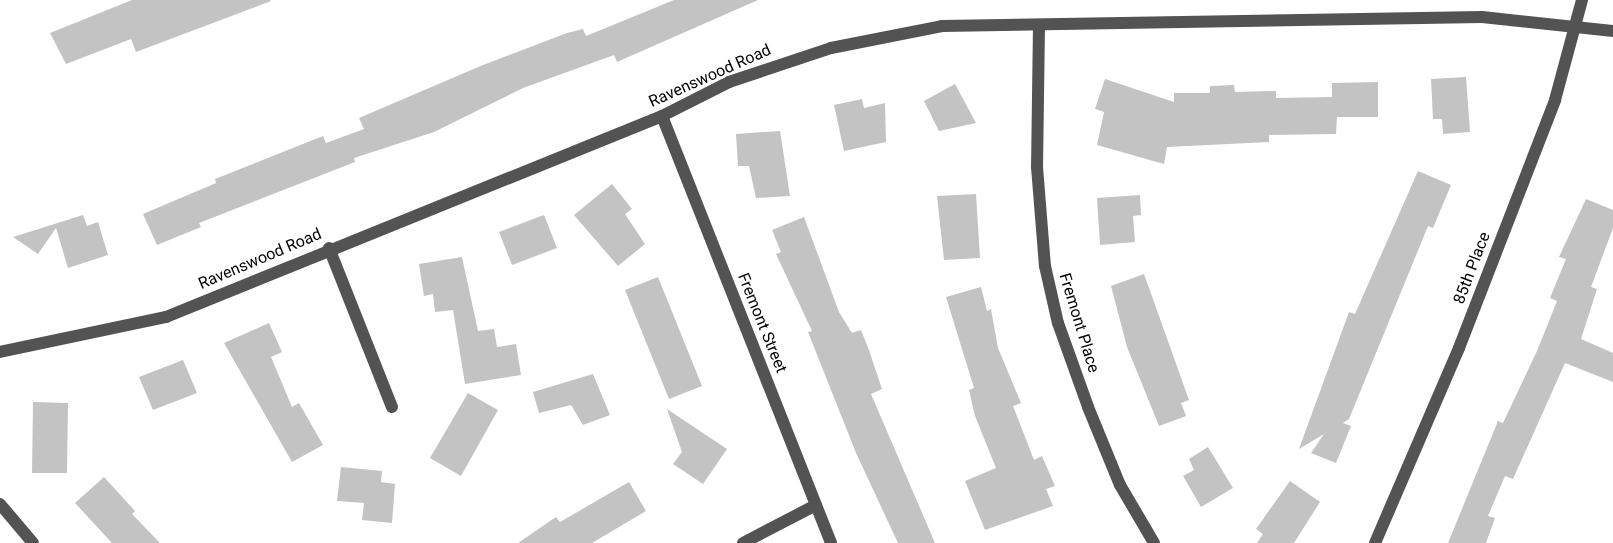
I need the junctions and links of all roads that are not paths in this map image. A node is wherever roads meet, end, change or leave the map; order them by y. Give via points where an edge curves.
1 (1582, 0) edge
2 (1578, 24) junction
3 (1039, 25) junction
4 (1613, 31) edge
5 (662, 116) junction
6 (329, 248) junction
7 (0, 352) edge
8 (392, 407) dead end
9 (0, 504) edge
10 (816, 505) junction
11 (33, 543) edge
12 (743, 543) edge
13 (831, 543) edge
14 (1154, 543) edge
15 (1376, 543) edge

1 - 2 street, 85th Place
2 - 3 street, Ravenswood Road via 1470,17
2 - 4 street, Ravenswood Road
2 - 15 street, 85th Place via 1555,100 1459,348
3 - 5 street, Ravenswood Road via 942,26 831,48 729,82
3 - 14 street, Fremont Place via 1037,167 1045,266 1058,322 1088,407 1120,485
5 - 6 street, Ravenswood Road
5 - 10 street, Fremont Street
6 - 7 street, Ravenswood Road via 166,317
6 - 8 street
9 - 11 street
10 - 12 street
10 - 13 street, Fremont Street

